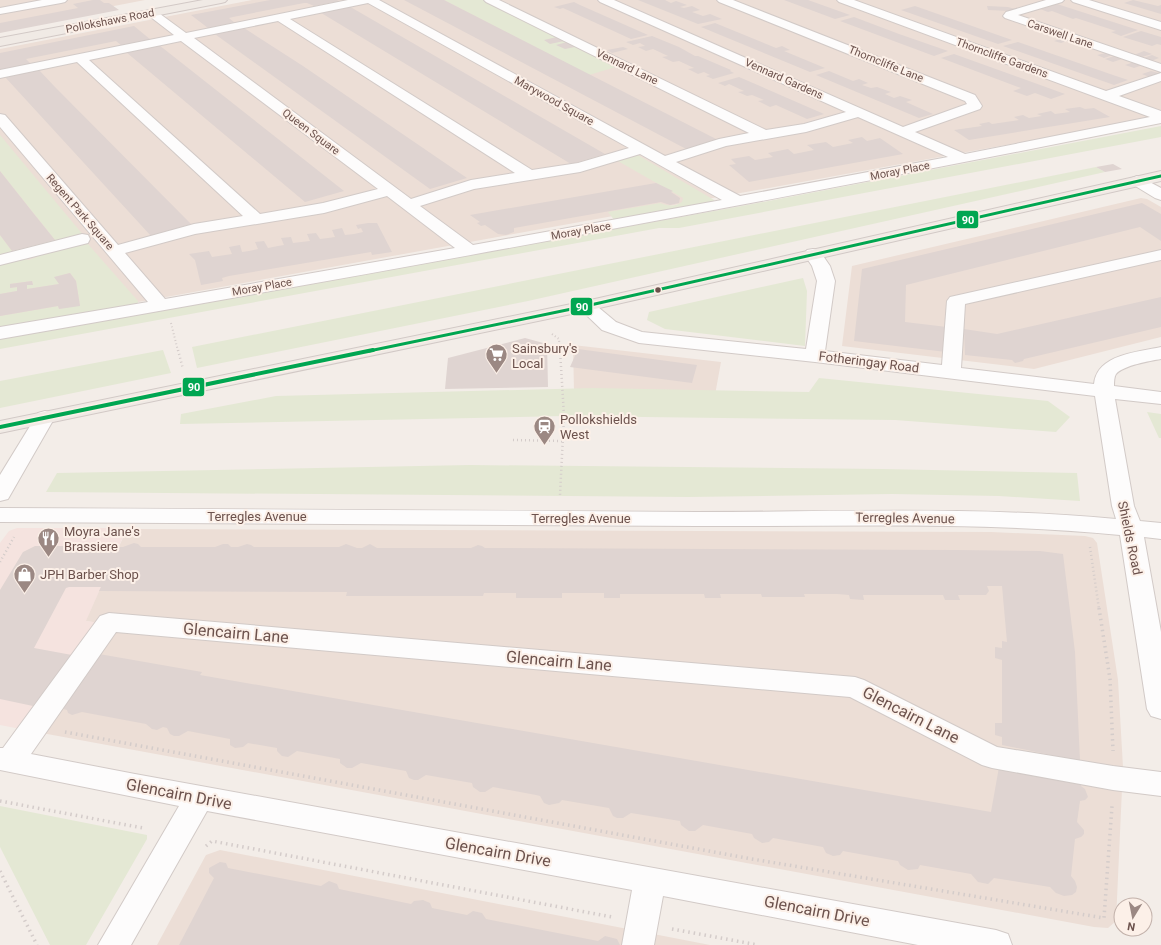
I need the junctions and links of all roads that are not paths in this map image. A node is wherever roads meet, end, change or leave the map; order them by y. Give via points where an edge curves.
1 (61, 0) edge
2 (221, 0) edge
3 (365, 0) edge
4 (371, 0) edge
5 (490, 0) edge
6 (604, 0) edge
7 (723, 0) edge
8 (843, 0) edge
9 (1058, 0) edge
10 (1077, 0) edge
11 (0, 11) edge
12 (152, 13) junction
13 (279, 17) junction
14 (1161, 26) edge
15 (184, 37) junction
16 (0, 42) edge
17 (80, 58) junction
18 (1161, 68) edge
19 (0, 74) edge
20 (1161, 76) edge
21 (1106, 96) junction
22 (861, 112) junction
23 (0, 118) edge
24 (1161, 118) edge
25 (904, 131) junction
26 (764, 135) junction
27 (642, 149) junction
28 (965, 159) junction
29 (664, 161) junction
30 (529, 175) junction
31 (1161, 176) edge
32 (1137, 181) junction
33 (389, 190) junction
34 (1161, 195) edge
35 (738, 202) junction
36 (408, 205) junction
37 (256, 219) junction
38 (82, 240) dead end
39 (114, 251) junction
40 (470, 251) junction
41 (813, 254) junction
42 (1161, 255) edge
43 (0, 260) edge
44 (160, 305) junction
45 (586, 306) junction
46 (0, 333) edge
47 (1161, 353) edge
48 (815, 356) junction
49 (952, 372) junction
50 (1104, 391) junction
51 (1161, 398) edge
52 (45, 417) junction
53 (0, 427) edge
54 (2, 490) edge
55 (0, 514) edge
56 (1131, 528) junction
57 (1161, 531) edge
58 (1161, 709) edge
59 (5, 760) edge
60 (1161, 784) edge
61 (199, 798) junction
62 (650, 880) junction
63 (640, 934) edge
64 (114, 945) edge
65 (996, 945) edge

1 - 11 street
2 - 12 main road, Pollokshaws Road
3 - 13 street
4 - 27 street, Marywood Square
5 - 26 street, Vennard Lane
6 - 22 street, Vennard Gardens
7 - 25 street, Thorncliffe Lane via 970,98 975,106
8 - 21 street, Thorncliffe Gardens
9 - 18 street, Carswell Lane via 1009,16
10 - 14 street
12 - 15 street, Queen Square
12 - 16 main road, Pollokshaws Road
13 - 15 street
13 - 30 street
15 - 17 street
15 - 33 street, Queen Square
17 - 19 street
17 - 37 street
20 - 21 street
21 - 24 street, Thorncliffe Gardens
22 - 25 street, Vennard Gardens
22 - 26 street via 806,128
23 - 39 street, Regent Park Square
24 - 28 street, Moray Place
25 - 28 street, Vennard Gardens
26 - 29 street via 724,142
27 - 29 street, Marywood Square
27 - 30 street via 580,167
28 - 35 street, Moray Place
29 - 35 street, Marywood Square
30 - 36 street via 471,186
31 - 32 main road
32 - 34 street
32 - 41 main road
33 - 36 street, Queen Square
33 - 37 street via 324,208
35 - 40 street, Moray Place
36 - 40 street, Queen Square
37 - 39 street via 194,229
38 - 43 street
39 - 44 street, Regent Park Square
40 - 44 street, Moray Place
41 - 45 main road
41 - 48 street via 821,266 826,281
42 - 49 street via 956,301
44 - 46 street, Moray Place
45 - 48 street, Fotheringay Road via 609,326 639,337
45 - 52 main road
47 - 50 street, Shields Road via 1116,365 1107,372
48 - 49 street, Fotheringay Road
49 - 50 street, Fotheringay Road
50 - 51 street, Fotheringay Road
50 - 56 street, Shields Road via 1123,506
52 - 53 main road
52 - 54 street
55 - 56 street, Terregles Avenue via 765,519 888,517 1025,520
56 - 57 street, Terregles Avenue
56 - 58 street, Shields Road
59 - 60 street, Glencairn Lane via 35,726 109,622 855,686 992,757
59 - 61 street, Glencairn Drive
61 - 62 street, Glencairn Drive
61 - 64 street
62 - 63 street
62 - 65 street, Glencairn Drive

